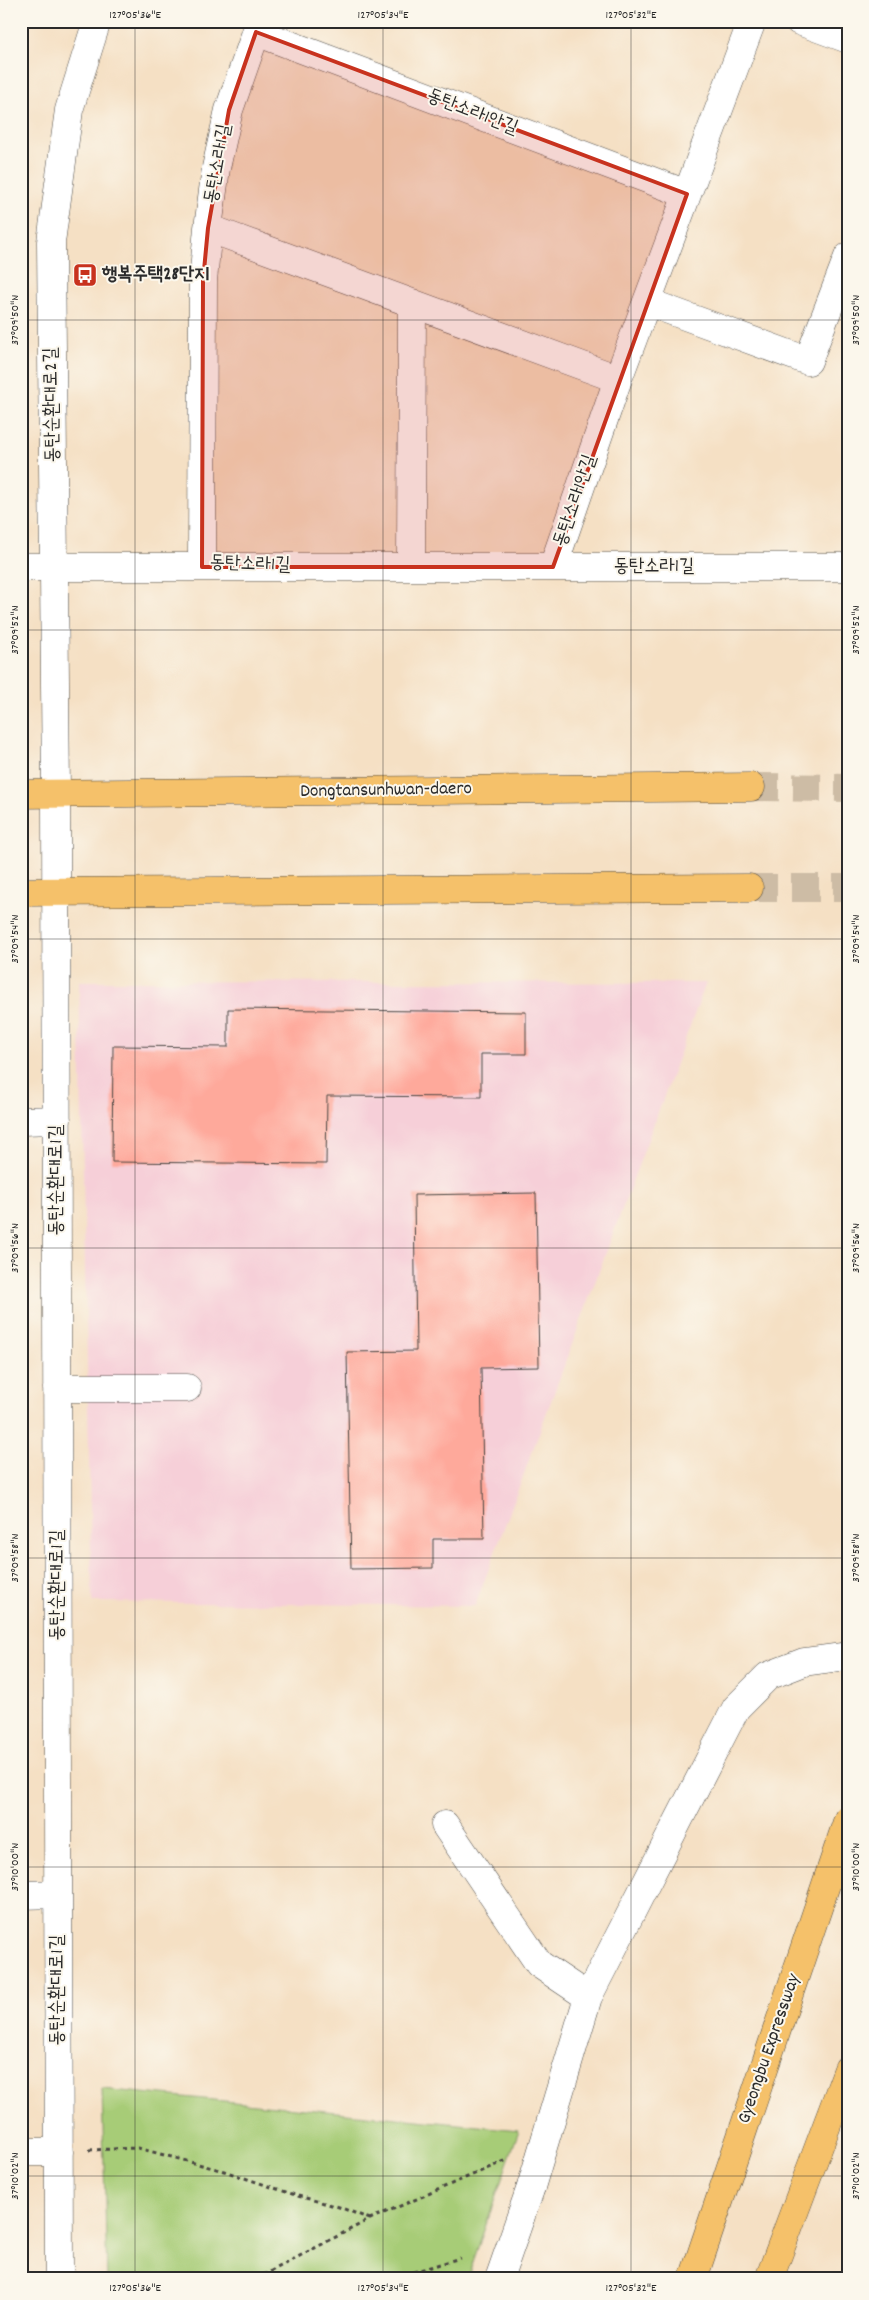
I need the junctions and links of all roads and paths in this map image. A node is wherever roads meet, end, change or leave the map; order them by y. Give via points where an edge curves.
1 (97, 21) edge
2 (752, 21) edge
3 (799, 21) edge
4 (258, 27) edge
5 (848, 39) edge
6 (687, 194) junction
7 (208, 228) junction
8 (848, 257) edge
9 (647, 302) junction
10 (412, 303) junction
11 (618, 379) junction
12 (21, 567) edge
13 (55, 567) junction
14 (202, 567) junction
15 (411, 567) junction
16 (553, 567) junction
17 (848, 567) edge
18 (751, 787) tunnel mouth
19 (21, 794) edge
20 (56, 794) junction
21 (749, 888) tunnel mouth
22 (21, 892) edge
23 (56, 892) junction
24 (21, 1120) edge
25 (57, 1120) junction
26 (57, 1388) junction
27 (187, 1388) dead end
28 (848, 1656) edge
29 (848, 1819) edge
30 (445, 1825) dead end
31 (58, 1894) junction
32 (21, 1895) edge
33 (588, 1997) junction
34 (848, 2069) edge
35 (544, 2144) junction
36 (21, 2152) edge
37 (58, 2152) junction
38 (370, 2219) junction
39 (460, 2258) dead end
40 (58, 2279) edge
41 (256, 2279) edge
42 (390, 2279) edge
43 (499, 2279) edge
44 (693, 2279) edge
45 (769, 2279) edge

1 - 13 street, 동탄순환대로2길 via 69,110 51,242
2 - 6 street, 동탄소라1안길
3 - 5 street
4 - 6 street, 동탄소라1안길
4 - 7 street, 동탄소라1길 via 229,110 216,168
6 - 9 street, 동탄소라1안길
7 - 10 street
7 - 14 street, 동탄소라1길 via 203,281
8 - 9 street via 808,361
9 - 11 street, 동탄소라1안길
10 - 11 street
10 - 15 street
11 - 16 street, 동탄소라1안길
12 - 13 street
13 - 14 street
13 - 20 street, 동탄순환대로2길
14 - 15 street, 동탄소라1길
15 - 16 street, 동탄소라1길
16 - 17 street, 동탄소라1길
18 - 20 main road, Dongtansunhwan-daero
19 - 20 main road, Dongtansunhwan-daero
20 - 23 street, 동탄순환대로1길
21 - 23 main road
22 - 23 main road
23 - 25 street, 동탄순환대로1길
24 - 25 street
25 - 26 street, 동탄순환대로1길
26 - 27 street
26 - 31 street, 동탄순환대로1길
28 - 33 street via 804,1662 768,1676 736,1708
29 - 44 main road, Gyeongbu Expressway
30 - 33 street via 539,1964
31 - 32 street
31 - 37 street, 동탄순환대로1길
33 - 35 street
34 - 45 main road
35 - 38 path
35 - 43 street, bridge
36 - 37 street
37 - 38 path via 138,2148 224,2171
37 - 40 street, 동탄순환대로1길
38 - 41 path
39 - 42 path

